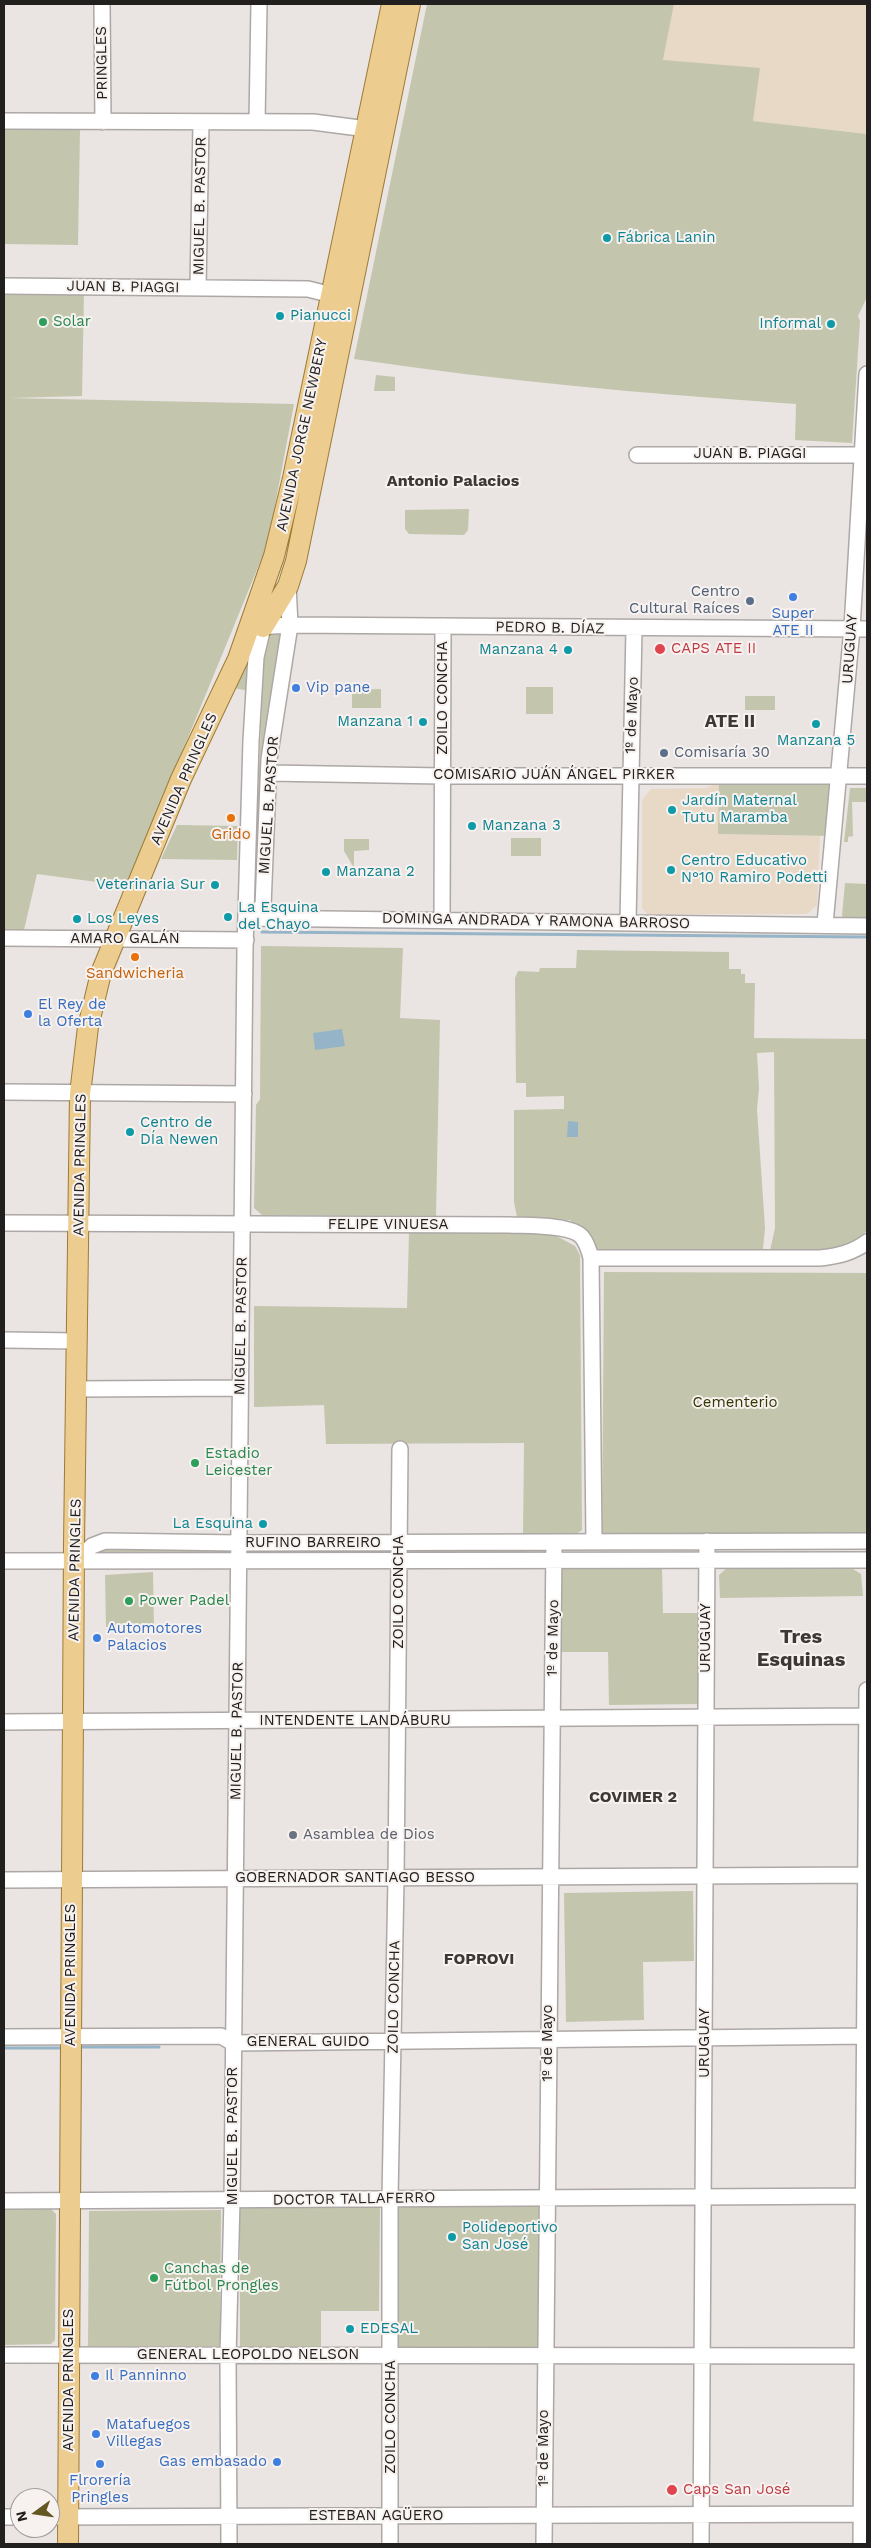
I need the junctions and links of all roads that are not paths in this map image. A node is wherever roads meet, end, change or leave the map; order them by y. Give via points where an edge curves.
1 (102, 4) edge
2 (258, 4) edge
3 (392, 4) edge
4 (410, 4) edge
5 (4, 121) edge
6 (103, 122) junction
7 (258, 122) junction
8 (201, 123) junction
9 (367, 129) junction
10 (4, 286) edge
11 (198, 288) junction
12 (332, 295) junction
13 (867, 374) edge
14 (637, 455) dead end
15 (863, 455) junction
16 (864, 473) edge
17 (288, 586) junction
18 (290, 625) junction
19 (443, 626) junction
20 (256, 627) junction
21 (852, 628) junction
22 (634, 629) junction
23 (867, 629) edge
24 (269, 773) junction
25 (630, 775) junction
26 (442, 776) junction
27 (839, 776) junction
28 (867, 776) edge
29 (246, 918) junction
30 (442, 920) junction
31 (628, 922) junction
32 (825, 924) junction
33 (867, 926) edge
34 (4, 938) edge
35 (113, 940) junction
36 (246, 940) junction
37 (4, 1092) edge
38 (80, 1094) junction
39 (244, 1094) junction
40 (4, 1223) edge
41 (242, 1223) junction
42 (79, 1224) junction
43 (867, 1242) edge
44 (591, 1258) junction
45 (4, 1340) edge
46 (77, 1341) junction
47 (240, 1388) junction
48 (77, 1389) junction
49 (400, 1449) dead end
50 (707, 1541) junction
51 (867, 1541) edge
52 (400, 1542) junction
53 (554, 1542) junction
54 (594, 1542) junction
55 (238, 1543) junction
56 (706, 1560) junction
57 (867, 1560) edge
58 (74, 1561) junction
59 (239, 1561) junction
60 (399, 1561) junction
61 (554, 1561) junction
62 (4, 1562) edge
63 (867, 1690) edge
64 (867, 1716) edge
65 (706, 1719) junction
66 (398, 1720) junction
67 (552, 1720) junction
68 (237, 1721) junction
69 (4, 1722) edge
70 (74, 1722) junction
71 (866, 1875) edge
72 (396, 1878) junction
73 (549, 1878) junction
74 (706, 1878) junction
75 (234, 1879) junction
76 (4, 1880) edge
77 (72, 1880) junction
78 (70, 2036) junction
79 (866, 2036) edge
80 (4, 2037) edge
81 (705, 2037) junction
82 (548, 2039) junction
83 (393, 2041) junction
84 (233, 2043) junction
85 (704, 2196) junction
86 (865, 2196) edge
87 (546, 2198) junction
88 (390, 2199) junction
89 (69, 2200) junction
90 (232, 2200) junction
91 (4, 2201) edge
92 (391, 2354) junction
93 (4, 2355) edge
94 (69, 2355) junction
95 (544, 2355) junction
96 (228, 2356) junction
97 (702, 2356) junction
98 (865, 2356) edge
99 (60, 2501) edge
100 (544, 2514) junction
101 (702, 2514) junction
102 (864, 2514) edge
103 (229, 2516) junction
104 (390, 2516) junction
105 (60, 2517) edge
106 (60, 2520) edge
107 (68, 2544) edge
108 (229, 2544) edge
109 (390, 2544) edge
110 (544, 2544) edge
111 (701, 2544) edge
112 (860, 2544) edge

1 - 6 street, PRINGLES
2 - 7 street
3 - 9 main road, AVENIDA JORGE NEWBERY
4 - 17 main road, AVENIDA JORGE NEWBERY
5 - 6 street
6 - 8 street
7 - 8 street
7 - 9 street via 312,122
8 - 11 street, MIGUEL B. PASTOR
9 - 12 main road, AVENIDA JORGE NEWBERY
10 - 11 street, JUAN B. PIAGGI
11 - 12 street, JUAN B. PIAGGI via 308,289
12 - 20 main road, AVENIDA JORGE NEWBERY via 284,521
13 - 15 street, URUGUAY
14 - 15 street, JUAN B. PIAGGI
15 - 16 street, URUGUAY
16 - 21 street, URUGUAY
17 - 18 street, AVENIDA JORGE NEWBERY
17 - 20 main road, AVENIDA JORGE NEWBERY
18 - 19 street, PEDRO B. DÍAZ
18 - 20 street, PEDRO B. DÍAZ
18 - 24 street, MIGUEL B. PASTOR
19 - 22 street, PEDRO B. DÍAZ
19 - 26 street, ZOILO CONCHA
20 - 29 street, MIGUEL B. PASTOR
20 - 35 main road, AVENIDA PRINGLES via 181,779
21 - 22 street, PEDRO B. DÍAZ
21 - 23 street, PEDRO B. DÍAZ
21 - 27 street, URUGUAY
22 - 25 street, 1º de Mayo
24 - 26 street, COMISARIO JUÁN ÁNGEL PIRKER
24 - 29 street, MIGUEL B. PASTOR via 262,906
25 - 26 street, COMISARIO JUÁN ÁNGEL PIRKER
25 - 27 street, COMISARIO JUÁN ÁNGEL PIRKER
25 - 31 street, 1º de Mayo
26 - 30 street, ZOILO CONCHA
27 - 28 street, COMISARIO JUÁN ÁNGEL PIRKER
27 - 32 street, URUGUAY
29 - 30 street, DOMINGA ANDRADA Y RAMONA BARROSO
29 - 36 street, MIGUEL B. PASTOR
30 - 31 street, DOMINGA ANDRADA Y RAMONA BARROSO
31 - 32 street, DOMINGA ANDRADA Y RAMONA BARROSO
32 - 33 street, DOMINGA ANDRADA Y RAMONA BARROSO
34 - 35 street, AMARO GALÁN
35 - 36 street, AMARO GALÁN
35 - 38 main road, AVENIDA PRINGLES via 91,1010
36 - 39 street, MIGUEL B. PASTOR
37 - 38 street
38 - 39 street
38 - 42 main road, AVENIDA PRINGLES
39 - 41 street, MIGUEL B. PASTOR
40 - 42 street, FELIPE VINUESA
41 - 42 street, FELIPE VINUESA
41 - 44 street, FELIPE VINUESA via 510,1225 565,1229 580,1235 588,1245
41 - 47 street, MIGUEL B. PASTOR
42 - 46 main road, AVENIDA PRINGLES
43 - 44 street via 841,1256 756,1260
44 - 54 street
45 - 46 street
46 - 48 main road, AVENIDA PRINGLES
47 - 48 street
47 - 55 street, MIGUEL B. PASTOR
48 - 58 main road, AVENIDA PRINGLES
49 - 52 street, ZOILO CONCHA
50 - 51 street, RUFINO BARREIRO
50 - 54 street, RUFINO BARREIRO
50 - 56 street, URUGUAY
52 - 53 street, RUFINO BARREIRO
52 - 55 street, RUFINO BARREIRO
52 - 60 street, ZOILO CONCHA
53 - 54 street, RUFINO BARREIRO
53 - 61 street, 1º de Mayo
55 - 58 street, RUFINO BARREIRO via 105,1541 92,1546
55 - 59 street, MIGUEL B. PASTOR
56 - 57 street, RUFINO BARREIRO
56 - 61 street, RUFINO BARREIRO
56 - 65 street, URUGUAY
58 - 59 street, RUFINO BARREIRO
58 - 62 street, RUFINO BARREIRO
58 - 70 main road, AVENIDA PRINGLES
59 - 60 street, RUFINO BARREIRO
59 - 68 street, MIGUEL B. PASTOR
60 - 61 street, RUFINO BARREIRO
60 - 66 street, ZOILO CONCHA
61 - 67 street, 1º de Mayo
63 - 64 street
64 - 65 street, INTENDENTE LANDÁBURU
64 - 71 street
65 - 67 street, INTENDENTE LANDÁBURU
65 - 74 street, URUGUAY
66 - 67 street, INTENDENTE LANDÁBURU
66 - 68 street, INTENDENTE LANDÁBURU
66 - 72 street, ZOILO CONCHA
67 - 73 street, 1º de Mayo
68 - 70 street, INTENDENTE LANDÁBURU
68 - 75 street, MIGUEL B. PASTOR
69 - 70 street, INTENDENTE LANDÁBURU
70 - 77 main road, AVENIDA PRINGLES
71 - 74 street, GOBERNADOR SANTIAGO BESSO
71 - 79 street
72 - 73 street, GOBERNADOR SANTIAGO BESSO
72 - 75 street, GOBERNADOR SANTIAGO BESSO
72 - 83 street, ZOILO CONCHA
73 - 74 street, GOBERNADOR SANTIAGO BESSO
73 - 82 street, 1º de Mayo
74 - 81 street, URUGUAY
75 - 77 street, GOBERNADOR SANTIAGO BESSO
75 - 84 street, MIGUEL B. PASTOR
76 - 77 street, GOBERNADOR SANTIAGO BESSO
77 - 78 main road, AVENIDA PRINGLES
78 - 80 street, GENERAL GUIDO
78 - 84 street, GENERAL GUIDO via 221,2036
78 - 89 main road, AVENIDA PRINGLES
79 - 81 street, GENERAL GUIDO
79 - 86 street
81 - 82 street, GENERAL GUIDO
81 - 85 street, URUGUAY
82 - 83 street, GENERAL GUIDO
82 - 87 street, 1º de Mayo
83 - 84 street, GENERAL GUIDO
83 - 88 street, ZOILO CONCHA
84 - 90 street, MIGUEL B. PASTOR
85 - 86 street, DOCTOR TALLAFERRO
85 - 87 street, DOCTOR TALLAFERRO
85 - 97 street, URUGUAY
86 - 98 street
87 - 88 street, DOCTOR TALLAFERRO
87 - 95 street, 1º de Mayo
88 - 90 street, DOCTOR TALLAFERRO
88 - 92 street, ZOILO CONCHA
89 - 90 street, DOCTOR TALLAFERRO
89 - 91 street, DOCTOR TALLAFERRO
89 - 94 main road, AVENIDA PRINGLES
90 - 96 street, MIGUEL B. PASTOR
92 - 95 street, GENERAL LEOPOLDO NELSON
92 - 96 street, GENERAL LEOPOLDO NELSON
92 - 104 street, ZOILO CONCHA
93 - 94 street, GENERAL LEOPOLDO NELSON
94 - 96 street, GENERAL LEOPOLDO NELSON
94 - 99 main road, AVENIDA PRINGLES
95 - 97 street, GENERAL LEOPOLDO NELSON
95 - 100 street, 1º de Mayo
96 - 103 street, MIGUEL B. PASTOR
97 - 98 street, GENERAL LEOPOLDO NELSON
97 - 101 street, URUGUAY
98 - 102 street
100 - 101 street, ESTEBAN AGÜERO
100 - 104 street, ESTEBAN AGÜERO
100 - 110 street, 1º de Mayo
101 - 102 street, ESTEBAN AGÜERO
101 - 111 street, URUGUAY
102 - 112 street
103 - 104 street, ESTEBAN AGÜERO
103 - 105 street, ESTEBAN AGÜERO
103 - 108 street, MIGUEL B. PASTOR
104 - 109 street, ZOILO CONCHA
106 - 107 main road, AVENIDA PRINGLES

